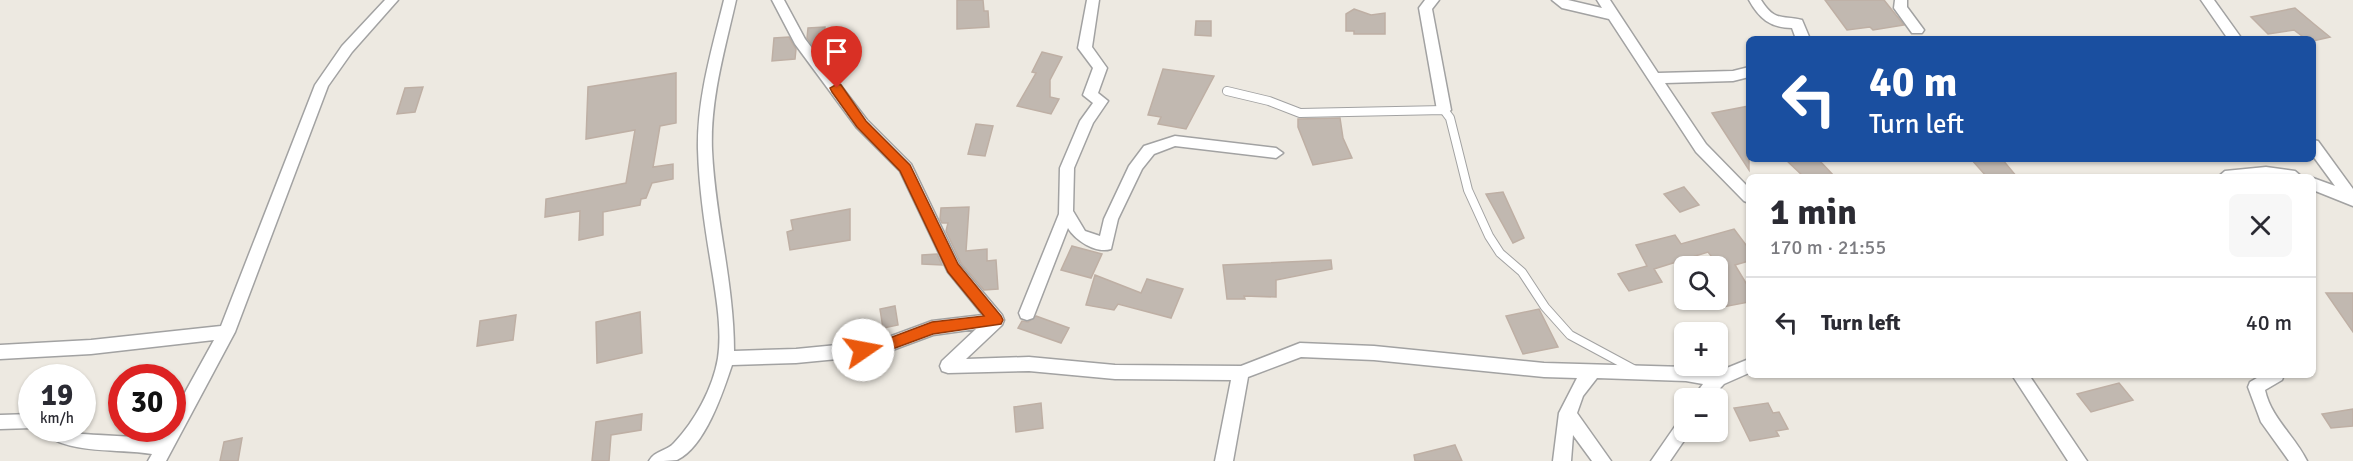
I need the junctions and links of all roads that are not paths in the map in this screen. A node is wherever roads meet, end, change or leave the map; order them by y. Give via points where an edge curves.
1 (392, 0) edge
2 (730, 0) edge
3 (778, 0) edge
4 (1093, 0) edge
5 (1433, 0) edge
6 (1558, 0) edge
7 (1603, 0) edge
8 (1755, 0) edge
9 (1901, 0) edge
10 (2207, 0) edge
11 (1612, 15) junction
12 (1917, 30) dead end
13 (1802, 36) edge
14 (2233, 36) edge
15 (1746, 73) edge
16 (1657, 78) junction
17 (1227, 91) dead end
18 (1444, 110) junction
19 (2316, 149) edge
20 (1276, 153) dead end
21 (2250, 174) edge
22 (2278, 174) edge
23 (2316, 185) edge
24 (1746, 194) edge
25 (2352, 199) edge
26 (1066, 211) junction
27 (1027, 313) dead end
28 (996, 320) junction
29 (227, 332) junction
30 (0, 352) edge
31 (726, 358) junction
32 (1746, 367) edge
33 (1594, 370) junction
34 (1241, 373) junction
35 (1639, 373) junction
36 (2022, 378) edge
37 (2271, 378) edge
38 (1718, 379) junction
39 (1710, 388) edge
40 (1567, 412) junction
41 (18, 421) edge
42 (0, 422) edge
43 (96, 441) edge
44 (1674, 441) edge
45 (160, 455) edge
46 (679, 455) edge
47 (658, 461) edge
48 (1224, 461) edge
49 (1562, 461) edge
50 (1602, 461) edge
51 (1660, 461) edge
52 (2078, 461) edge
53 (2298, 461) edge

1 - 29 street via 347,49 322,85
2 - 31 street via 710,85 705,148 726,312
3 - 28 street via 800,41 862,124 906,168 953,268
4 - 26 street via 1085,48 1100,68 1090,94 1101,101 1087,121 1067,168
5 - 18 street via 1425,8
6 - 11 street
7 - 11 street
8 - 13 street via 1763,15 1778,25 1797,23
9 - 12 street via 1900,8
10 - 14 street
11 - 16 street
15 - 16 street
16 - 24 street via 1701,148
17 - 18 lane via 1300,112
18 - 35 lane via 1450,118 1468,190 1500,253 1522,272 1570,335
19 - 25 street
20 - 26 street via 1175,141 1149,150 1136,166 1111,219 1106,245 1080,235
21 - 22 street
23 - 25 street
26 - 27 street
28 - 31 street via 932,328 879,348
28 - 34 street via 948,366 1029,364 1115,372
29 - 30 street
29 - 45 street
31 - 46 street via 713,398
32 - 38 street
33 - 34 street via 1544,370 1374,353 1300,350
33 - 35 street
33 - 40 street via 1578,386
34 - 48 street
35 - 38 street
36 - 52 street
37 - 53 street via 2256,387 2257,395 2276,432
38 - 39 street
40 - 49 street
40 - 50 street
41 - 42 street
43 - 45 street via 124,442
44 - 51 street
46 - 47 street

